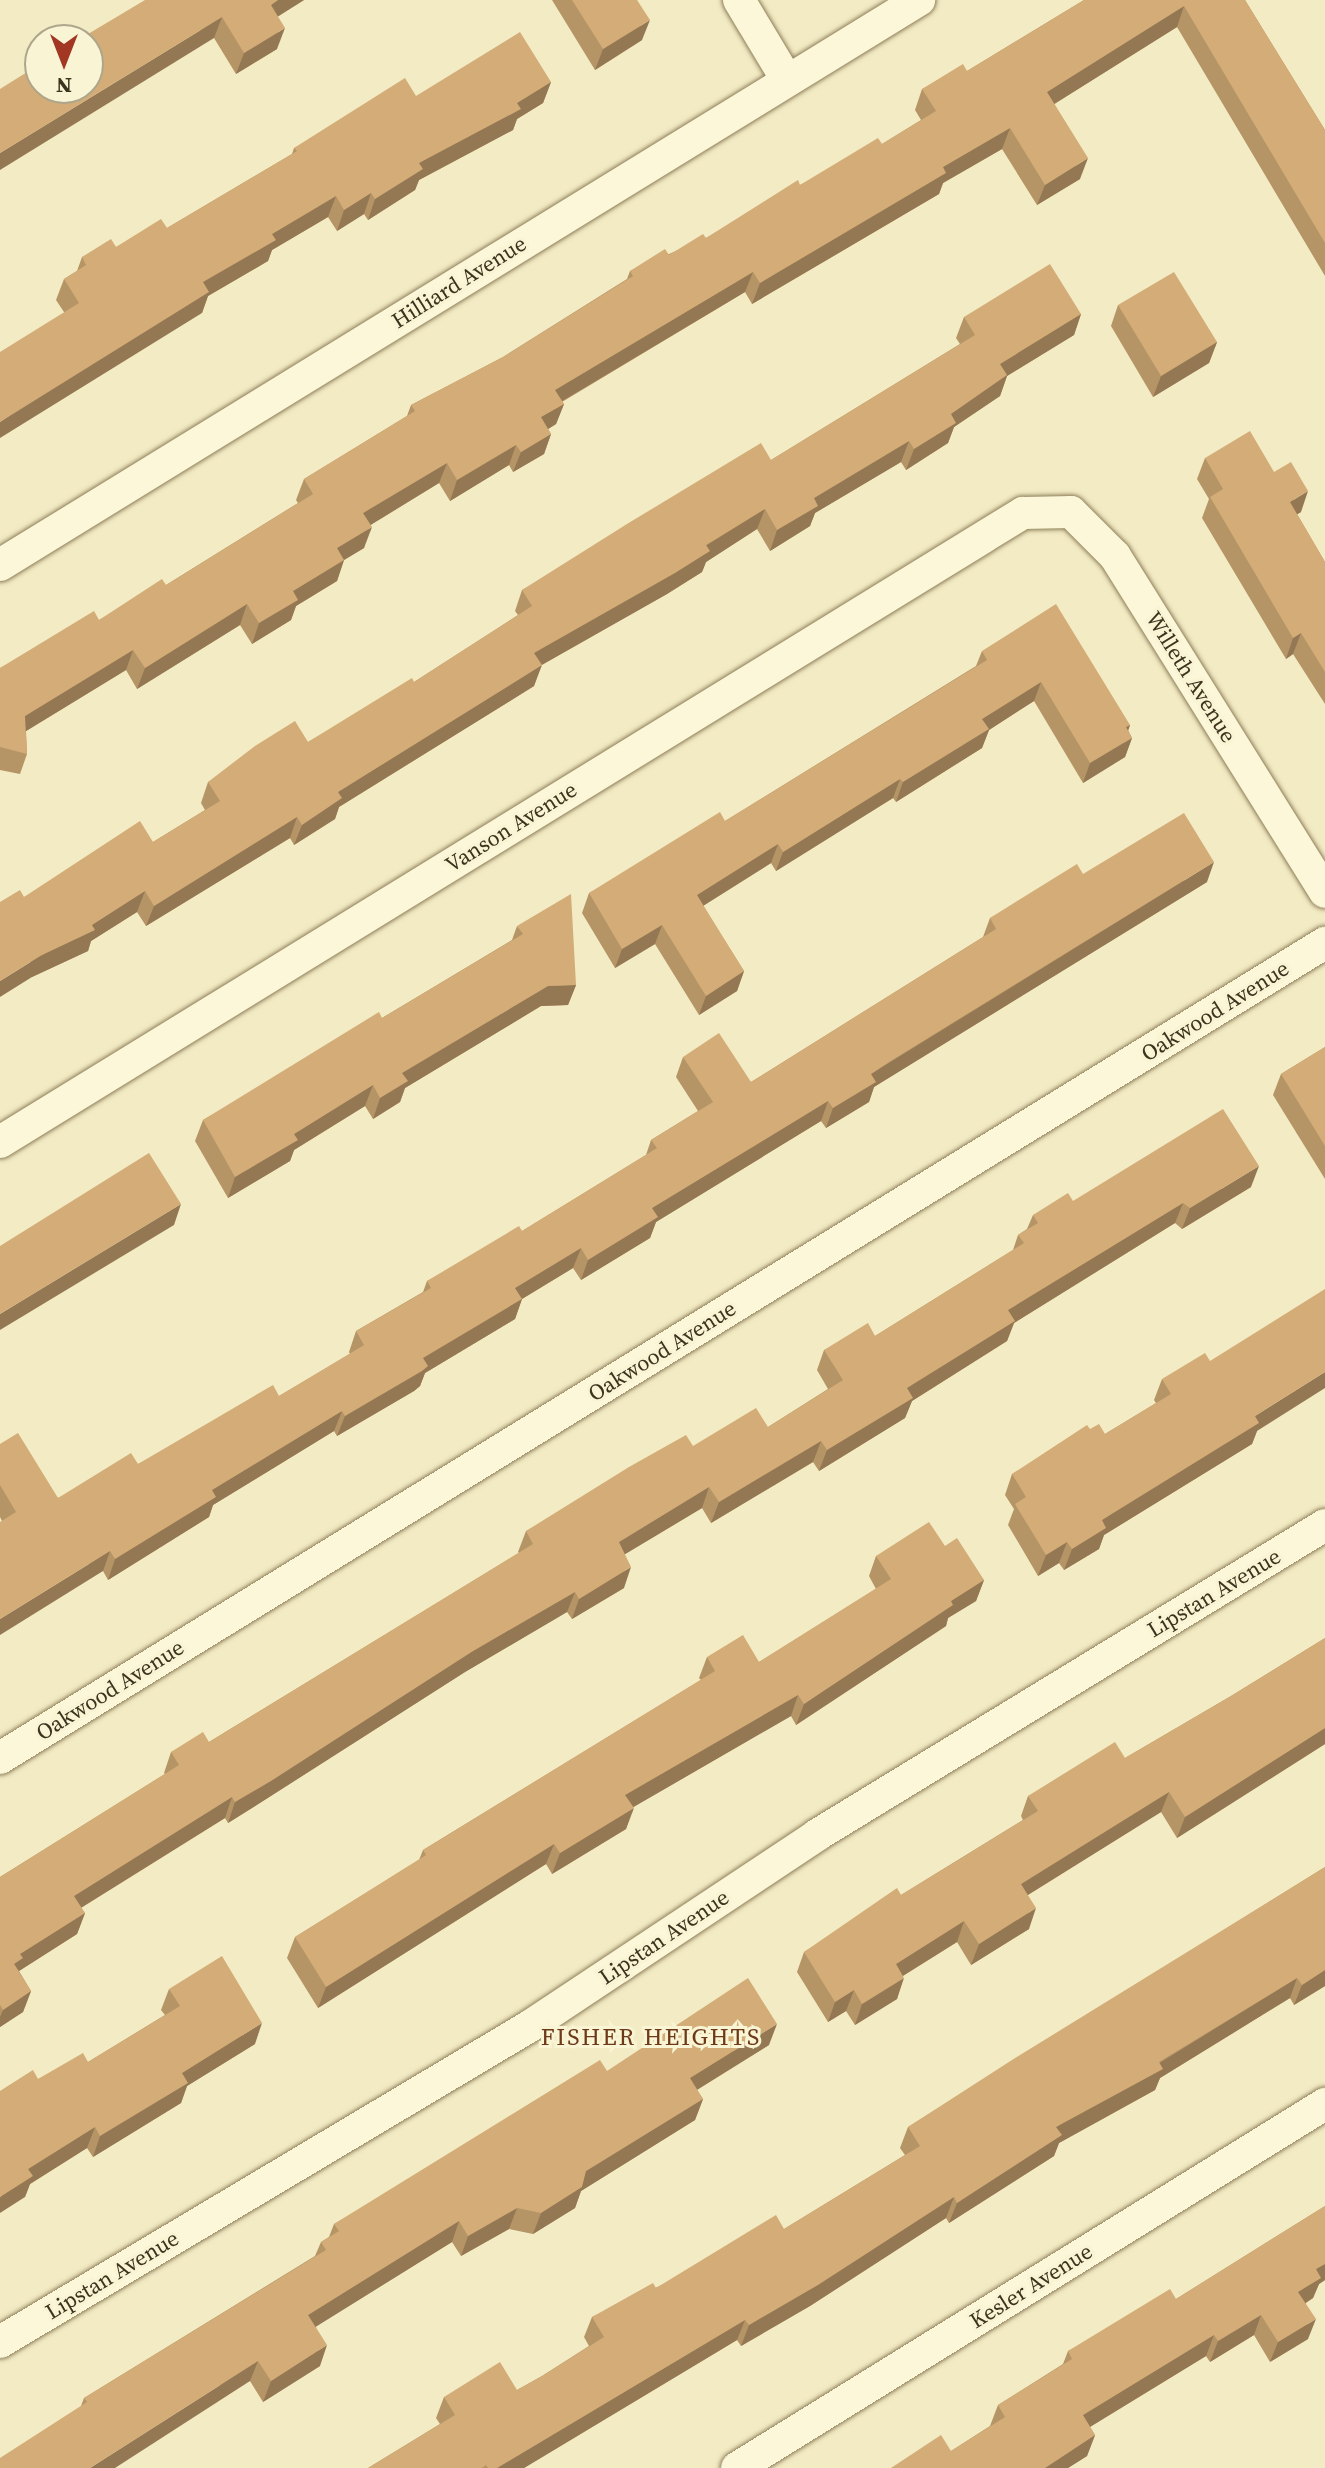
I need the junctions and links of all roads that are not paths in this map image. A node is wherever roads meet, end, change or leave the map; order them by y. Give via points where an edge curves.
1 (739, 0) edge
2 (919, 0) edge
3 (787, 80) junction
4 (1023, 513) joint
5 (0, 565) edge
6 (1325, 892) edge
7 (1325, 943) edge
8 (0, 1142) edge
9 (1325, 1525) edge
10 (0, 1758) edge
11 (1325, 2104) edge
12 (0, 2342) edge
13 (737, 2468) edge

1 - 3 street
2 - 3 street, Hilliard Avenue
3 - 5 street, Hilliard Avenue
4 - 6 street, Willeth Avenue via 1071,512 1115,556
4 - 8 street, Vanson Avenue
7 - 10 street, Oakwood Avenue
9 - 12 street, Lipstan Avenue via 817,1835 530,2026
11 - 13 street, Kesler Avenue

